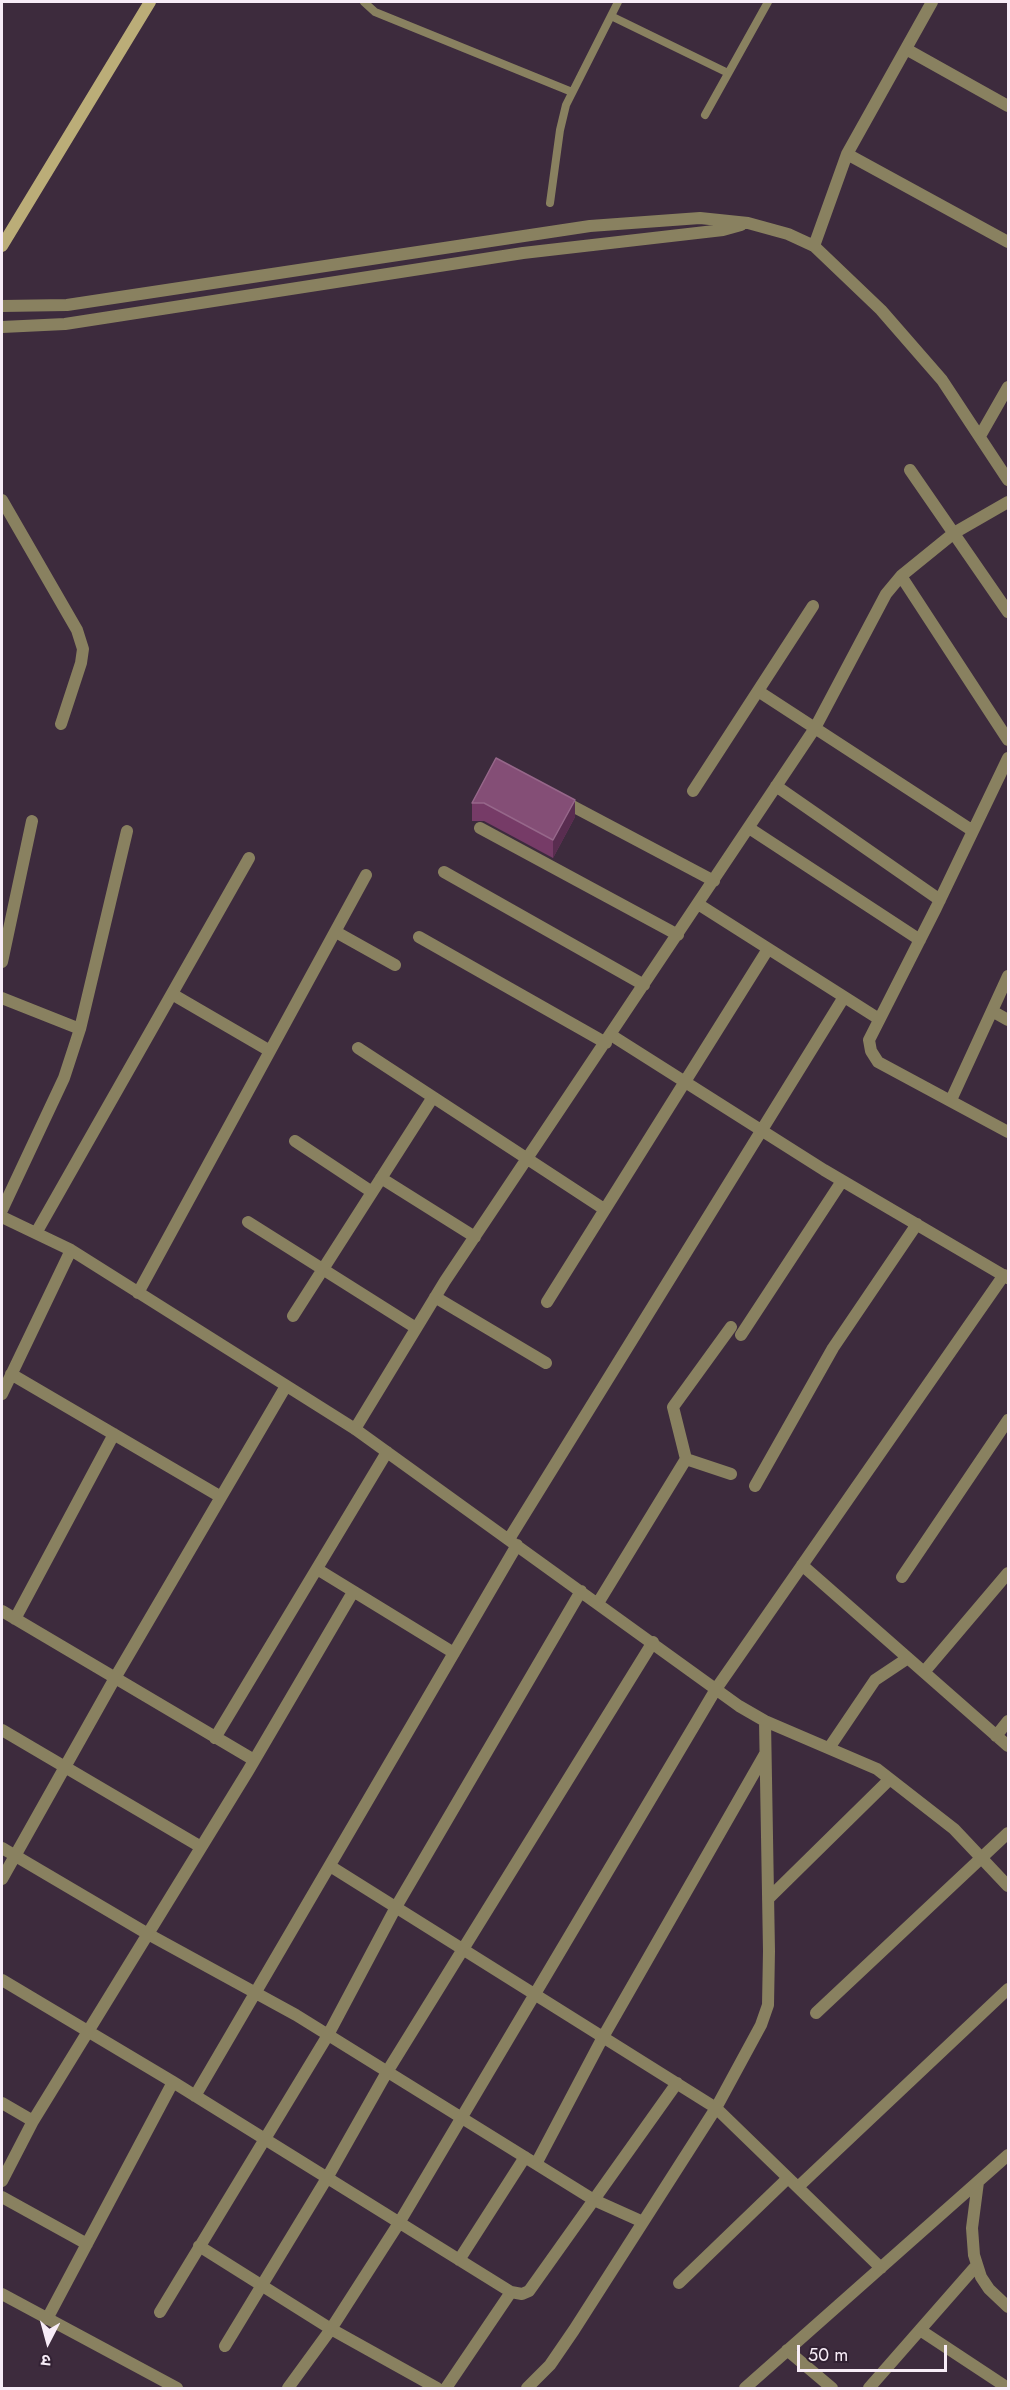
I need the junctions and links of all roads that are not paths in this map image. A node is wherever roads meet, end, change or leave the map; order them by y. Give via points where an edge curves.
1 (150, 2) edge
2 (364, 2) edge
3 (618, 2) edge
4 (768, 2) edge
5 (932, 2) edge
6 (611, 16) junction
7 (906, 49) junction
8 (728, 73) junction
9 (572, 92) junction
10 (1008, 106) edge
11 (705, 115) dead end
12 (848, 154) junction
13 (550, 203) dead end
14 (748, 223) junction
15 (6, 231) edge
16 (1008, 242) edge
17 (2, 246) edge
18 (814, 246) junction
19 (2, 306) edge
20 (2, 327) edge
21 (1008, 387) edge
22 (980, 436) junction
23 (910, 470) dead end
24 (1008, 480) edge
25 (2, 500) edge
26 (1008, 502) edge
27 (954, 533) junction
28 (901, 576) junction
29 (813, 606) dead end
30 (1008, 612) edge
31 (758, 692) junction
32 (61, 724) dead end
33 (814, 728) junction
34 (1008, 740) edge
35 (1008, 758) edge
36 (1004, 778) edge
37 (776, 786) junction
38 (693, 790) dead end
39 (552, 795) edge
40 (32, 821) dead end
41 (480, 828) dead end
42 (749, 828) junction
43 (127, 831) dead end
44 (973, 831) junction
45 (249, 858) dead end
46 (444, 872) dead end
47 (366, 875) dead end
48 (714, 881) junction
49 (940, 900) junction
50 (698, 904) junction
51 (336, 932) junction
52 (678, 934) junction
53 (419, 937) dead end
54 (920, 940) junction
55 (768, 949) junction
56 (2, 962) edge
57 (395, 965) dead end
58 (1008, 976) edge
59 (644, 985) junction
60 (172, 994) junction
61 (844, 997) junction
62 (2, 998) edge
63 (992, 1011) junction
64 (879, 1019) junction
65 (1008, 1020) edge
66 (80, 1029) junction
67 (608, 1039) junction
68 (358, 1048) dead end
69 (270, 1051) junction
70 (684, 1081) junction
71 (433, 1097) junction
72 (951, 1100) junction
73 (763, 1131) junction
74 (1008, 1132) edge
75 (295, 1142) dead end
76 (527, 1160) junction
77 (381, 1178) junction
78 (842, 1181) junction
79 (372, 1192) junction
80 (604, 1209) junction
81 (2, 1210) edge
82 (2, 1216) edge
83 (248, 1222) dead end
84 (917, 1224) junction
85 (36, 1233) junction
86 (475, 1237) junction
87 (71, 1250) junction
88 (323, 1269) junction
89 (1006, 1276) edge
90 (138, 1293) junction
91 (435, 1297) junction
92 (547, 1302) dead end
93 (293, 1316) dead end
94 (731, 1327) dead end
95 (416, 1328) junction
96 (741, 1335) dead end
97 (546, 1363) dead end
98 (11, 1374) junction
99 (286, 1386) junction
100 (2, 1394) edge
101 (1008, 1420) edge
102 (355, 1429) junction
103 (114, 1434) junction
104 (387, 1452) junction
105 (686, 1459) junction
106 (732, 1474) dead end
107 (755, 1486) dead end
108 (221, 1497) junction
109 (513, 1542) junction
110 (802, 1565) junction
111 (317, 1569) junction
112 (1008, 1573) edge
113 (902, 1577) dead end
114 (581, 1591) junction
115 (353, 1592) junction
116 (598, 1603) junction
117 (2, 1611) edge
118 (15, 1619) junction
119 (653, 1642) junction
120 (454, 1653) junction
121 (908, 1658) junction
122 (924, 1672) junction
123 (115, 1678) junction
124 (716, 1689) junction
125 (765, 1721) junction
126 (1008, 1721) edge
127 (2, 1730) edge
128 (996, 1736) junction
129 (215, 1738) junction
130 (1008, 1746) edge
131 (830, 1748) junction
132 (765, 1753) junction
133 (254, 1760) junction
134 (64, 1768) junction
135 (890, 1779) junction
136 (1008, 1833) edge
137 (201, 1847) junction
138 (2, 1848) edge
139 (15, 1856) junction
140 (983, 1860) junction
141 (330, 1866) junction
142 (2, 1879) edge
143 (1008, 1886) edge
144 (768, 1899) junction
145 (396, 1907) junction
146 (148, 1934) junction
147 (464, 1949) junction
148 (2, 1980) edge
149 (1008, 1989) edge
150 (534, 1993) junction
151 (256, 1994) junction
152 (816, 2013) dead end
153 (88, 2031) junction
154 (328, 2035) junction
155 (603, 2037) junction
156 (387, 2072) junction
157 (173, 2082) junction
158 (677, 2083) junction
159 (195, 2096) junction
160 (2, 2103) edge
161 (716, 2108) junction
162 (462, 2118) junction
163 (33, 2121) junction
164 (264, 2138) junction
165 (1008, 2156) edge
166 (531, 2161) junction
167 (327, 2178) junction
168 (788, 2178) junction
169 (2, 2181) edge
170 (978, 2182) junction
171 (798, 2187) junction
172 (2, 2197) edge
173 (594, 2200) junction
174 (643, 2222) junction
175 (399, 2223) junction
176 (87, 2244) junction
177 (199, 2246) junction
178 (459, 2260) junction
179 (976, 2266) junction
180 (881, 2268) junction
181 (679, 2283) dead end
182 (261, 2286) junction
183 (511, 2292) junction
184 (2, 2294) edge
185 (1008, 2307) edge
186 (160, 2312) dead end
187 (47, 2319) junction
188 (332, 2329) junction
189 (920, 2330) junction
190 (225, 2346) dead end
191 (787, 2350) junction
192 (177, 2388) edge
193 (288, 2388) edge
194 (437, 2388) edge
195 (446, 2388) edge
196 (527, 2388) edge
197 (745, 2388) edge
198 (831, 2388) edge
199 (869, 2388) edge
200 (1008, 2388) edge

1 - 15 main road
2 - 9 lane via 375,12
3 - 6 lane
4 - 8 lane
5 - 7 street
6 - 8 lane
6 - 9 lane
7 - 10 street
7 - 12 street
8 - 11 lane
9 - 13 lane via 560,130
12 - 16 street
12 - 18 street
14 - 18 street
14 - 19 street via 700,218 590,226 67,305
14 - 20 street via 723,230 524,253 65,324
15 - 17 main road
18 - 22 street via 881,310 942,380
21 - 22 street
22 - 24 street
23 - 27 street
25 - 32 street via 77,630 83,649
26 - 27 street
27 - 28 street
27 - 30 street
28 - 33 street via 886,594
28 - 34 street
29 - 31 street
31 - 33 street
31 - 38 street
33 - 37 street
33 - 44 street
35 - 36 street
36 - 44 street
37 - 42 street
37 - 49 street
39 - 48 street
40 - 56 street
41 - 52 street
42 - 48 street
42 - 54 street
43 - 66 street
44 - 49 street
45 - 60 street
46 - 59 street
47 - 51 street
48 - 50 street
49 - 54 street
50 - 52 street
50 - 55 street
51 - 57 street
51 - 69 street
52 - 59 street
53 - 67 street
54 - 64 street
55 - 61 street
55 - 70 street
58 - 63 street
59 - 67 street
60 - 69 street
60 - 85 street
61 - 64 street
61 - 73 street
62 - 66 street
63 - 65 street
63 - 72 street
64 - 72 street via 869,1040 878,1062
66 - 81 street via 64,1078
67 - 70 street
67 - 76 street
68 - 71 street
69 - 90 street
70 - 73 street
70 - 80 street
71 - 76 street
71 - 77 street
72 - 74 street
73 - 78 street
73 - 109 street
75 - 79 street
76 - 80 street
76 - 86 street
77 - 79 street
77 - 86 street
78 - 84 street
78 - 96 street
79 - 88 street
80 - 92 street
82 - 85 street
83 - 88 street
84 - 89 street
84 - 107 street via 833,1348
85 - 87 street
86 - 91 street
87 - 90 street
87 - 98 street
88 - 93 street
88 - 95 street
89 - 110 street
90 - 99 street
91 - 95 street
91 - 97 street
94 - 105 street via 673,1407
95 - 102 street
98 - 100 street
98 - 103 street
99 - 102 street
99 - 108 street
101 - 113 street
102 - 104 street
103 - 108 street
103 - 118 street
104 - 109 street
104 - 111 street
105 - 106 street
105 - 116 street
108 - 123 street
109 - 114 street
109 - 120 street
110 - 121 street
110 - 124 street
111 - 115 street
111 - 129 street
112 - 122 street
114 - 116 street
114 - 145 street
115 - 120 street
115 - 133 street
116 - 119 street
117 - 118 street
118 - 123 street
119 - 124 street
119 - 147 street
120 - 141 street
121 - 122 street
121 - 131 street via 875,1680
122 - 128 street
123 - 129 street
123 - 134 street
124 - 125 street
124 - 150 street
125 - 131 street
125 - 132 street
126 - 128 street
127 - 134 street
128 - 130 street
129 - 133 street
131 - 135 street
132 - 144 street
132 - 155 street
133 - 137 street
134 - 137 street
134 - 139 street
135 - 140 street via 954,1829
135 - 144 street
136 - 140 street
137 - 146 street
138 - 139 street
139 - 142 street
139 - 146 street
140 - 143 street
140 - 152 street
141 - 145 street
141 - 151 street
144 - 161 street via 768,2005 752,2044
145 - 147 street
145 - 154 street
146 - 151 street
146 - 153 street
147 - 150 street
147 - 156 street
148 - 153 street
149 - 171 street
150 - 155 street
150 - 162 street
151 - 154 street
151 - 159 street
153 - 157 street
153 - 163 street
154 - 156 street
154 - 164 street
155 - 158 street
155 - 166 street
156 - 162 street
156 - 167 street
157 - 159 street
157 - 176 street
158 - 161 street
158 - 173 street
159 - 164 street
160 - 163 street
161 - 168 street
161 - 174 street
162 - 166 street
162 - 175 street
163 - 169 street
164 - 167 street
164 - 177 street
165 - 170 street
166 - 173 street
166 - 178 street
167 - 175 street
167 - 182 street
168 - 171 street
168 - 181 street
170 - 179 street via 972,2228
170 - 180 street
171 - 180 street
172 - 176 street
173 - 174 street
173 - 183 street via 529,2291
174 - 196 street via 550,2365
175 - 178 street
175 - 188 street
176 - 187 street
177 - 182 street
177 - 186 street
178 - 183 street
179 - 185 street via 989,2289
179 - 189 street
180 - 191 street
182 - 188 street
182 - 190 street
183 - 195 street
184 - 187 street
187 - 192 street
188 - 193 street
188 - 194 street
189 - 199 street
189 - 200 street
191 - 197 street
191 - 198 street

